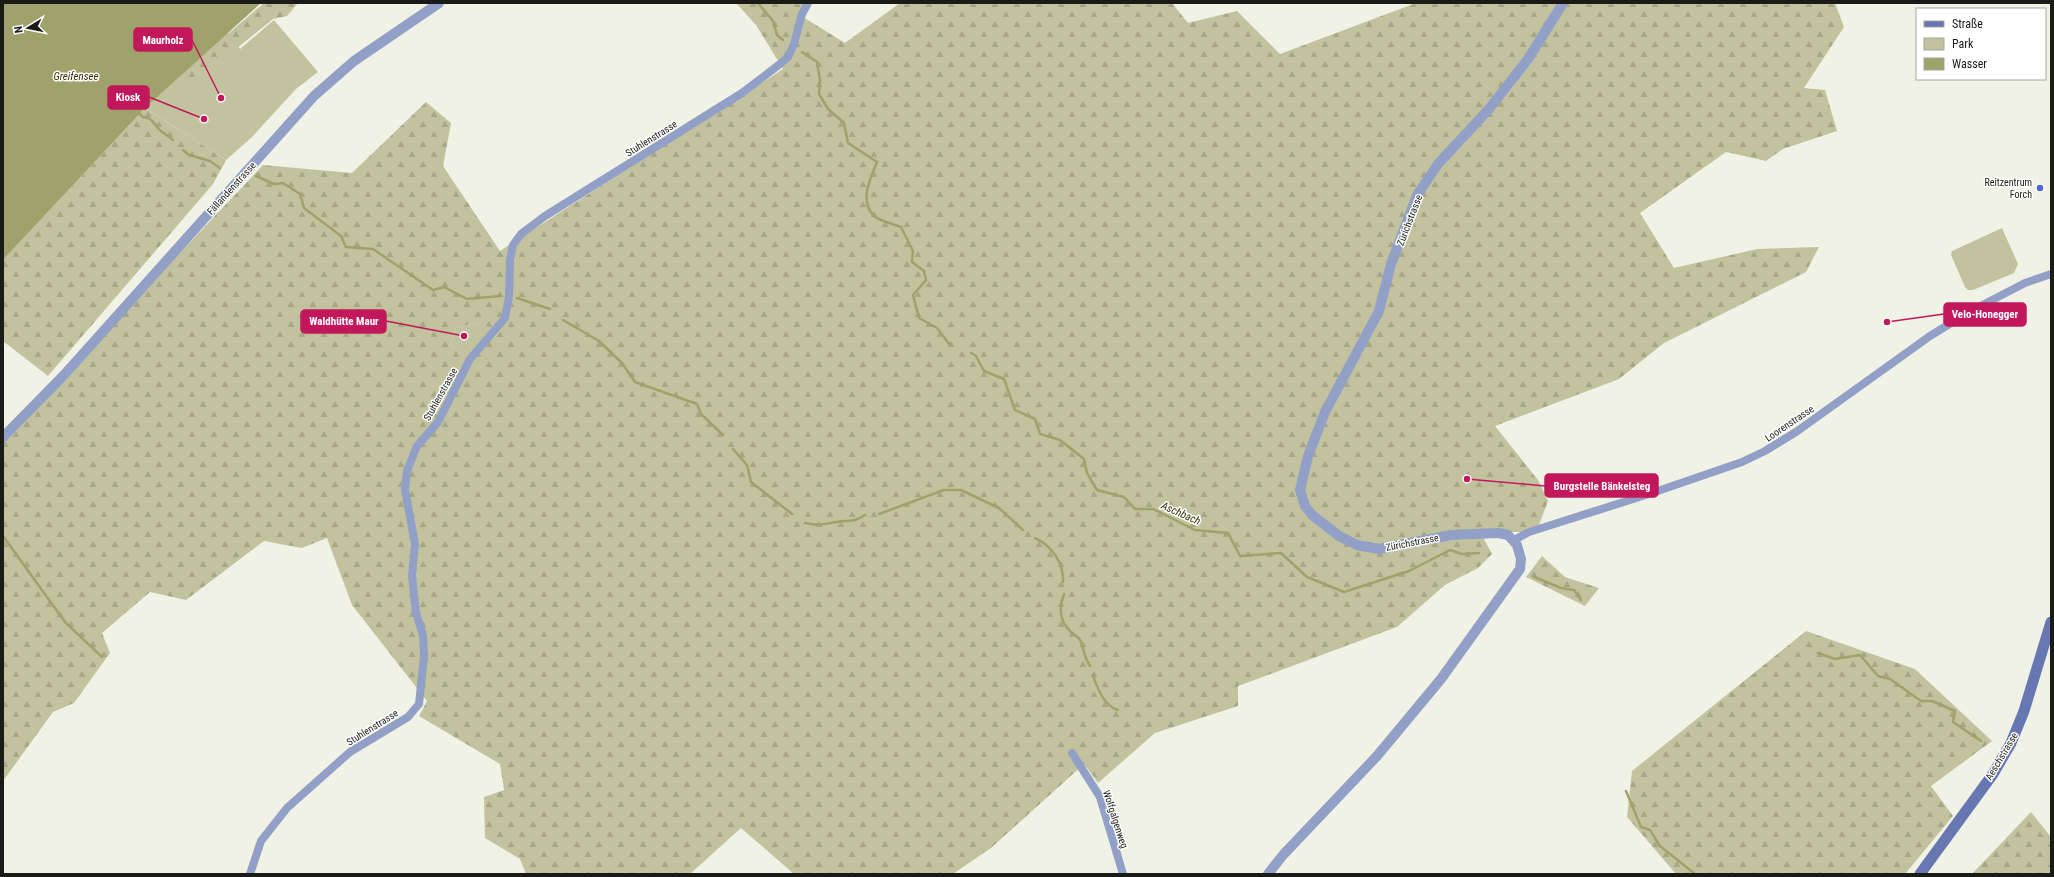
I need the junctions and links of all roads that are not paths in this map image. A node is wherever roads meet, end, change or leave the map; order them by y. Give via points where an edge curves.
1 (439, 3) edge
2 (808, 3) edge
3 (1562, 3) edge
4 (2051, 274) edge
5 (3, 437) edge
6 (1514, 540) junction
7 (2051, 622) edge
8 (1072, 753) dead end
9 (250, 874) edge
10 (1123, 874) edge
11 (1268, 874) edge
12 (1920, 874) edge

1 - 5 street, Fällandenstrasse via 354,61 314,96 44,397
2 - 9 street, Stuhlenstrasse via 802,14 794,44 788,57 780,64 742,93 545,216 521,234 513,244 509,297 504,318 470,359 438,422 417,446 407,471 405,490 414,544 412,576 416,614 423,635 424,657 419,704 408,716 350,752 287,808 261,841
3 - 6 street, Zürichstrasse via 1528,59 1489,109 1438,164 1418,195 1391,264 1379,310 1325,412 1308,456 1300,490 1305,506 1312,514 1339,536 1357,545 1379,549 1451,535 1498,532
4 - 6 street, Loorenstrasse via 2024,283 1930,336 1796,432 1765,451 1742,462 1529,532
6 - 11 street via 1520,550 1520,570 1445,673 1377,756
7 - 12 main road, Aeschstrasse via 2024,711 2011,743 1993,774
8 - 10 street, Wolfgalgenweg via 1100,797

